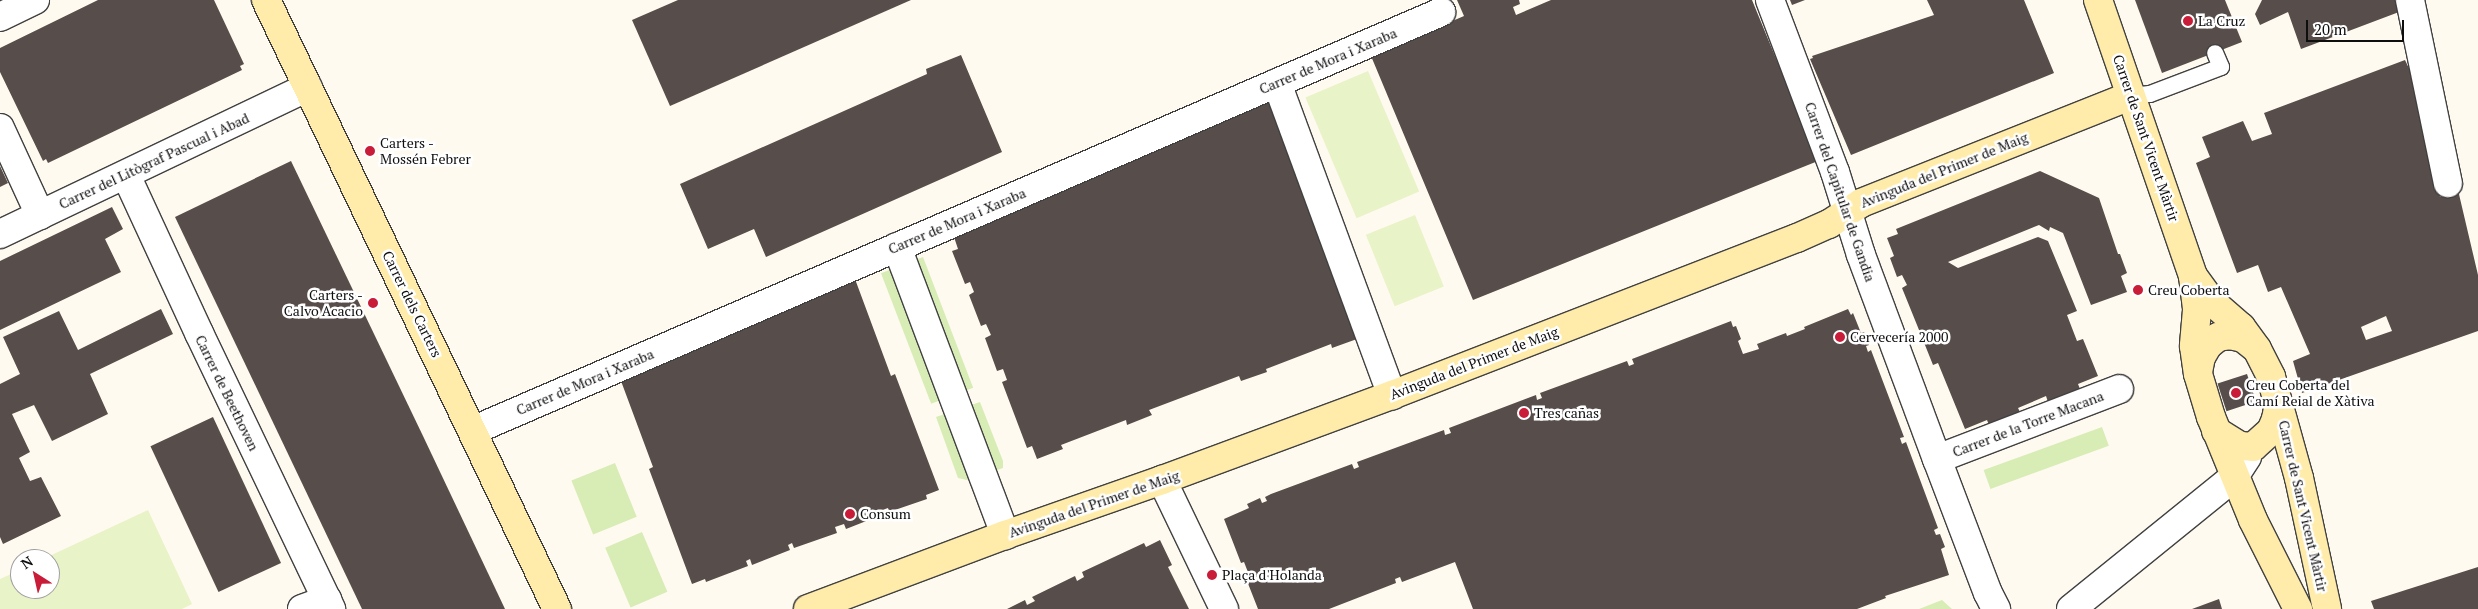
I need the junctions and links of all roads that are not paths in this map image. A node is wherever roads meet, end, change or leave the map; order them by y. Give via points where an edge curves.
1 (35, 0) edge
2 (266, 0) edge
3 (1770, 0) edge
4 (2098, 0) edge
5 (2410, 0) edge
6 (1441, 12) dead end
7 (0, 17) edge
8 (2215, 53) dead end
9 (1277, 83) junction
10 (308, 87) junction
11 (2130, 96) junction
12 (0, 128) edge
13 (126, 175) junction
14 (2448, 183) dead end
15 (1847, 211) junction
16 (40, 214) junction
17 (0, 234) edge
18 (897, 247) junction
19 (2193, 276) junction
20 (2257, 349) junction
21 (2198, 374) junction
22 (2119, 389) dead end
23 (1392, 395) junction
24 (2279, 404) junction
25 (472, 431) junction
26 (2216, 431) junction
27 (2253, 447) junction
28 (1938, 459) junction
29 (2234, 477) junction
30 (1162, 480) junction
31 (1005, 535) junction
32 (320, 606) edge
33 (557, 609) edge
34 (808, 609) edge
35 (1224, 609) edge
36 (1996, 609) edge
37 (2071, 609) edge
38 (2298, 609) edge
39 (2327, 609) edge

1 - 7 street
2 - 10 street, Carrer dels Carters
3 - 15 street, Carrer del Capitular de Gandia
4 - 11 street, Carrer de Sant Vicent Màrtir
5 - 14 street
6 - 9 street, Carrer de Mora i Xaraba
8 - 11 lane via 2221,67 2150,94
9 - 18 street, Carrer de Mora i Xaraba
9 - 23 street
10 - 13 street, Carrer del Litògraf Pascual i Abad
10 - 25 street, Carrer dels Carters
11 - 15 street, Avinguda del Primer de Maig via 1877,196
11 - 19 street, Carrer de Sant Vicent Màrtir
12 - 16 street
13 - 16 street, Carrer del Litògraf Pascual i Abad
13 - 32 street, Carrer de Beethoven
15 - 23 street, Avinguda del Primer de Maig via 1829,224 1797,238
15 - 28 street, Carrer del Capitular de Gandia
16 - 17 street, Carrer del Litògraf Pascual i Abad
18 - 25 street, Carrer de Mora i Xaraba
18 - 31 street
19 - 20 street, Carrer de Sant Vicent Màrtir via 2211,301 2241,327
19 - 21 street, Carrer de Sant Vicent Màrtir via 2196,310 2194,346
20 - 21 street via 2243,338 2218,337 2208,344 2201,357
20 - 24 street, Carrer de Sant Vicent Màrtir via 2271,377
21 - 26 street, Carrer de Sant Vicent Màrtir
22 - 28 street, Carrer de la Torre Macana
23 - 30 street, Avinguda del Primer de Maig
24 - 27 street, Carrer de Sant Vicent Màrtir via 2271,431
24 - 39 street, Carrer de Sant Vicent Màrtir via 2299,478
25 - 33 street, Carrer dels Carters
26 - 27 street via 2240,446
26 - 29 street, Carrer de Sant Vicent Màrtir
27 - 29 street
28 - 36 street, Carrer del Capitular de Gandia
29 - 37 street
29 - 38 street, Carrer de Sant Vicent Màrtir
30 - 31 street, Avinguda del Primer de Maig
30 - 35 street
31 - 34 street, Avinguda del Primer de Maig

